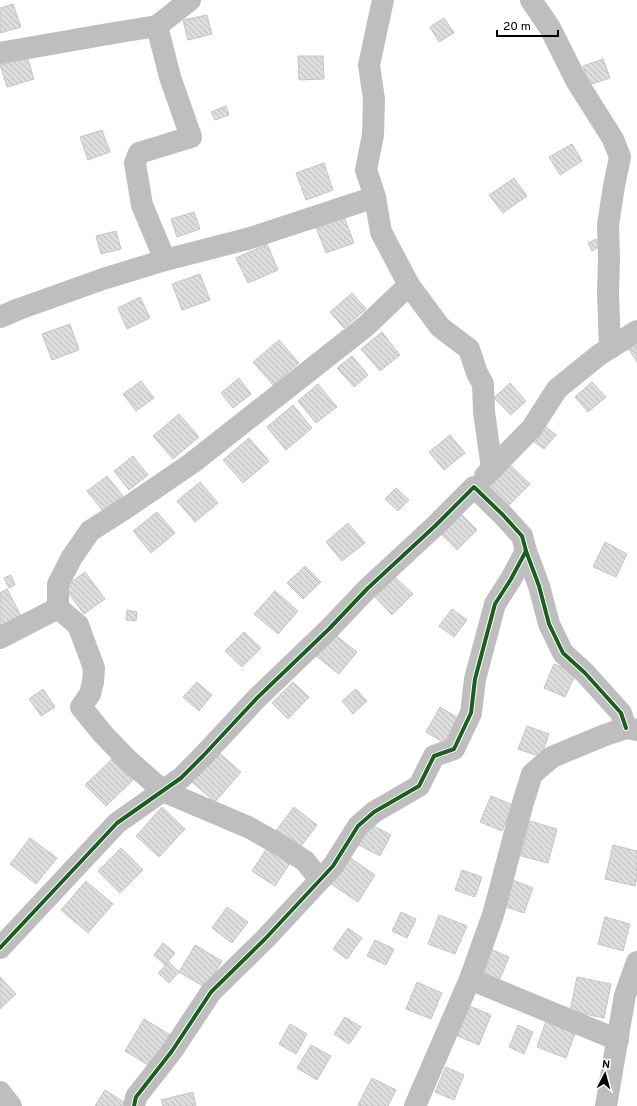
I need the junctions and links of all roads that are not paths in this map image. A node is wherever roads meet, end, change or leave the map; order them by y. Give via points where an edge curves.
1 (190, 0) edge
2 (383, 0) edge
3 (531, 0) edge
4 (157, 26) junction
5 (0, 53) edge
6 (375, 197) junction
7 (165, 260) junction
8 (409, 285) junction
9 (0, 317) edge
10 (637, 331) edge
11 (610, 348) junction
12 (492, 469) junction
13 (474, 487) junction
14 (526, 551) junction
15 (58, 608) junction
16 (0, 638) edge
17 (632, 729) edge
18 (162, 791) junction
19 (320, 880) junction
20 (0, 948) edge
21 (637, 962) edge
22 (470, 979) junction
23 (618, 1040) junction
24 (0, 1092) edge
25 (11, 1106) edge
26 (134, 1106) edge
27 (415, 1106) edge
28 (606, 1106) edge

1 - 4 street
2 - 6 street via 369,65 374,99 372,135 366,170
3 - 11 street via 550,28 577,82 613,139 620,157 608,225
4 - 5 street
4 - 7 street via 170,77 191,137 139,153 135,163 142,205
6 - 7 street via 247,239
6 - 8 street via 381,232
7 - 9 street via 103,279
8 - 12 street via 440,327 469,349 482,384
8 - 15 street via 366,326 192,463 90,531 58,584
10 - 11 street
11 - 12 street via 557,389 532,428
12 - 13 street
13 - 14 street via 522,536
13 - 18 street via 257,698 181,778
14 - 17 street via 549,624 563,653 585,672
14 - 19 street via 495,604 476,679 471,713 454,749 434,756 419,786 374,812 358,826 333,866
15 - 16 street
15 - 18 street via 78,625 94,668 90,694 81,707 127,759
17 - 22 street via 605,735 552,757 532,774 493,915
18 - 19 street via 248,827 305,860
18 - 20 street via 117,824
19 - 26 street via 211,992 172,1051 136,1097
21 - 23 street via 625,995
22 - 23 street
22 - 27 street
23 - 28 street
24 - 25 street

